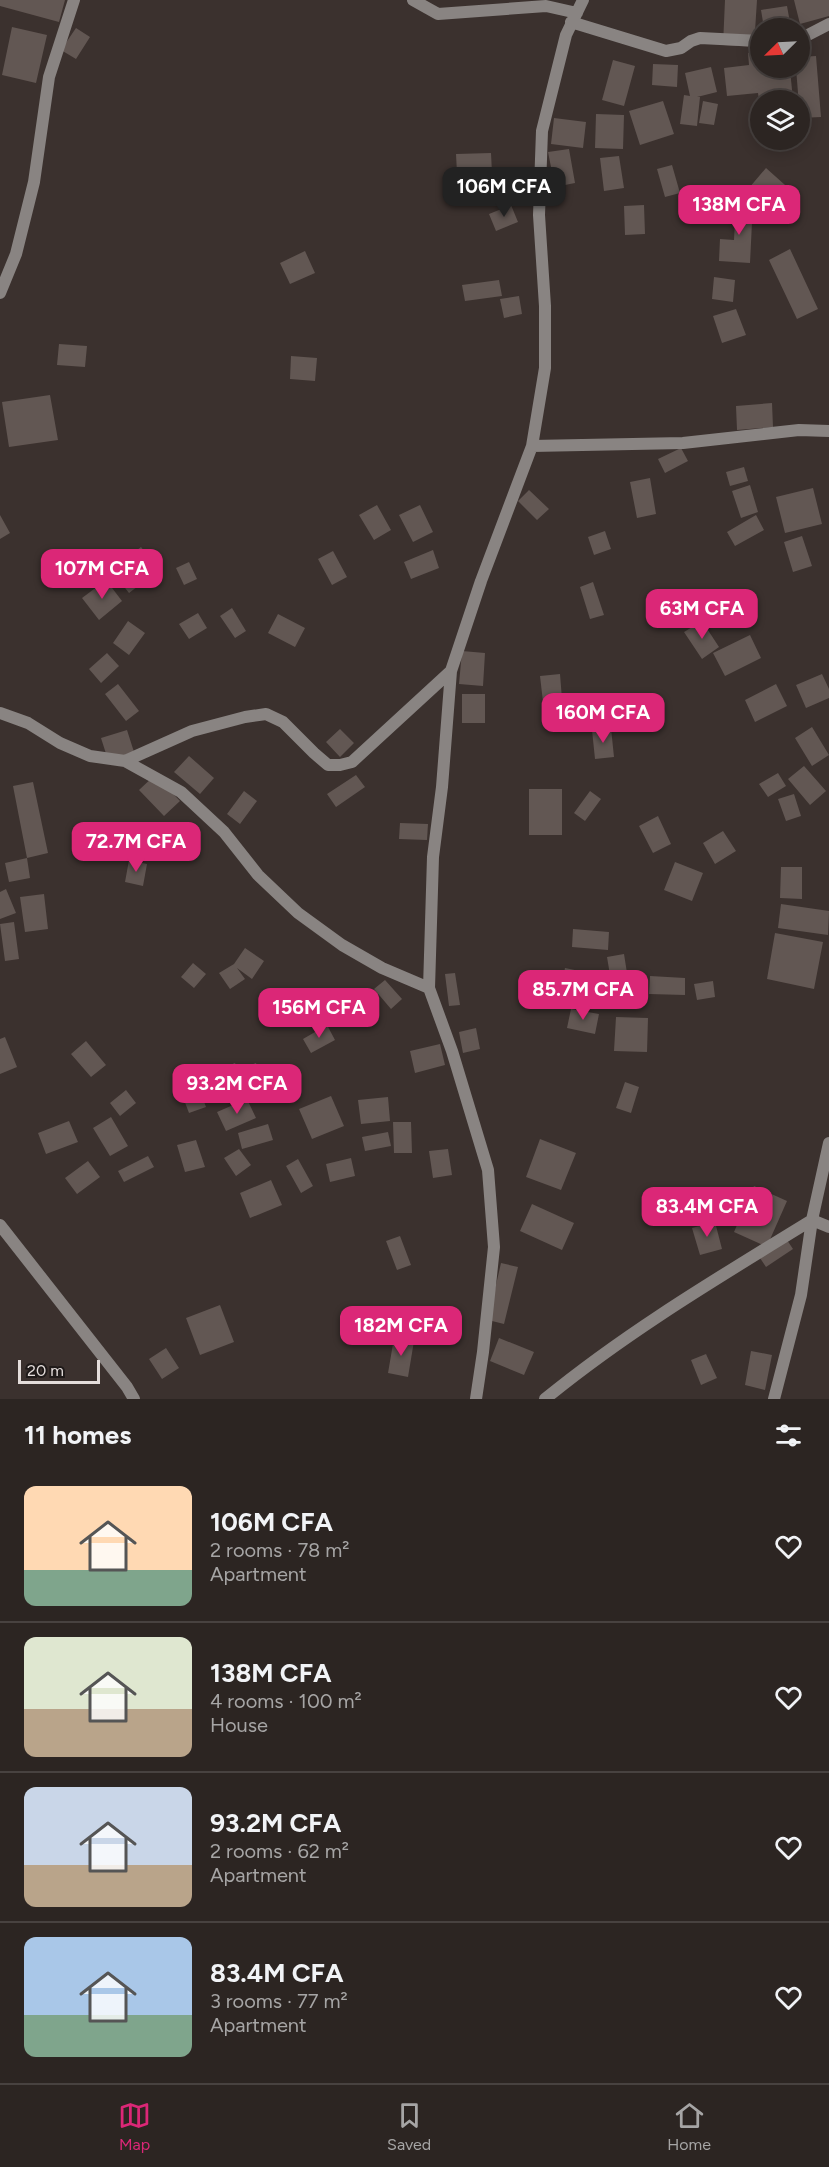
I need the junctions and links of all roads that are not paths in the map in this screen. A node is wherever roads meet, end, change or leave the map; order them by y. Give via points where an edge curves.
1 (74, 0) edge
2 (413, 0) edge
3 (583, 0) edge
4 (574, 17) junction
5 (829, 24) edge
6 (810, 34) edge
7 (750, 40) edge
8 (0, 293) edge
9 (829, 431) edge
10 (532, 446) junction
11 (451, 671) junction
12 (0, 713) edge
13 (125, 761) junction
14 (429, 988) junction
15 (829, 1143) edge
16 (813, 1220) junction
17 (0, 1225) edge
18 (829, 1227) edge
19 (134, 1399) edge
20 (476, 1399) edge
21 (545, 1399) edge
22 (774, 1399) edge

1 - 8 street via 49,77 31,193 16,254
2 - 4 street via 438,14 546,6
3 - 4 street
4 - 7 street via 666,51 700,38
4 - 10 street via 542,131 539,215 545,368
5 - 6 street
9 - 10 street via 799,430 683,443
10 - 11 street
11 - 13 street via 352,762 328,765 283,722 266,714 192,731
11 - 14 street via 433,857
12 - 13 street via 28,723 90,756
13 - 14 street via 181,792 224,832 258,875 298,913 342,945
14 - 20 street via 488,1170 494,1247
15 - 16 street
16 - 18 street
16 - 21 street via 672,1307
16 - 22 street via 801,1295
17 - 19 street

